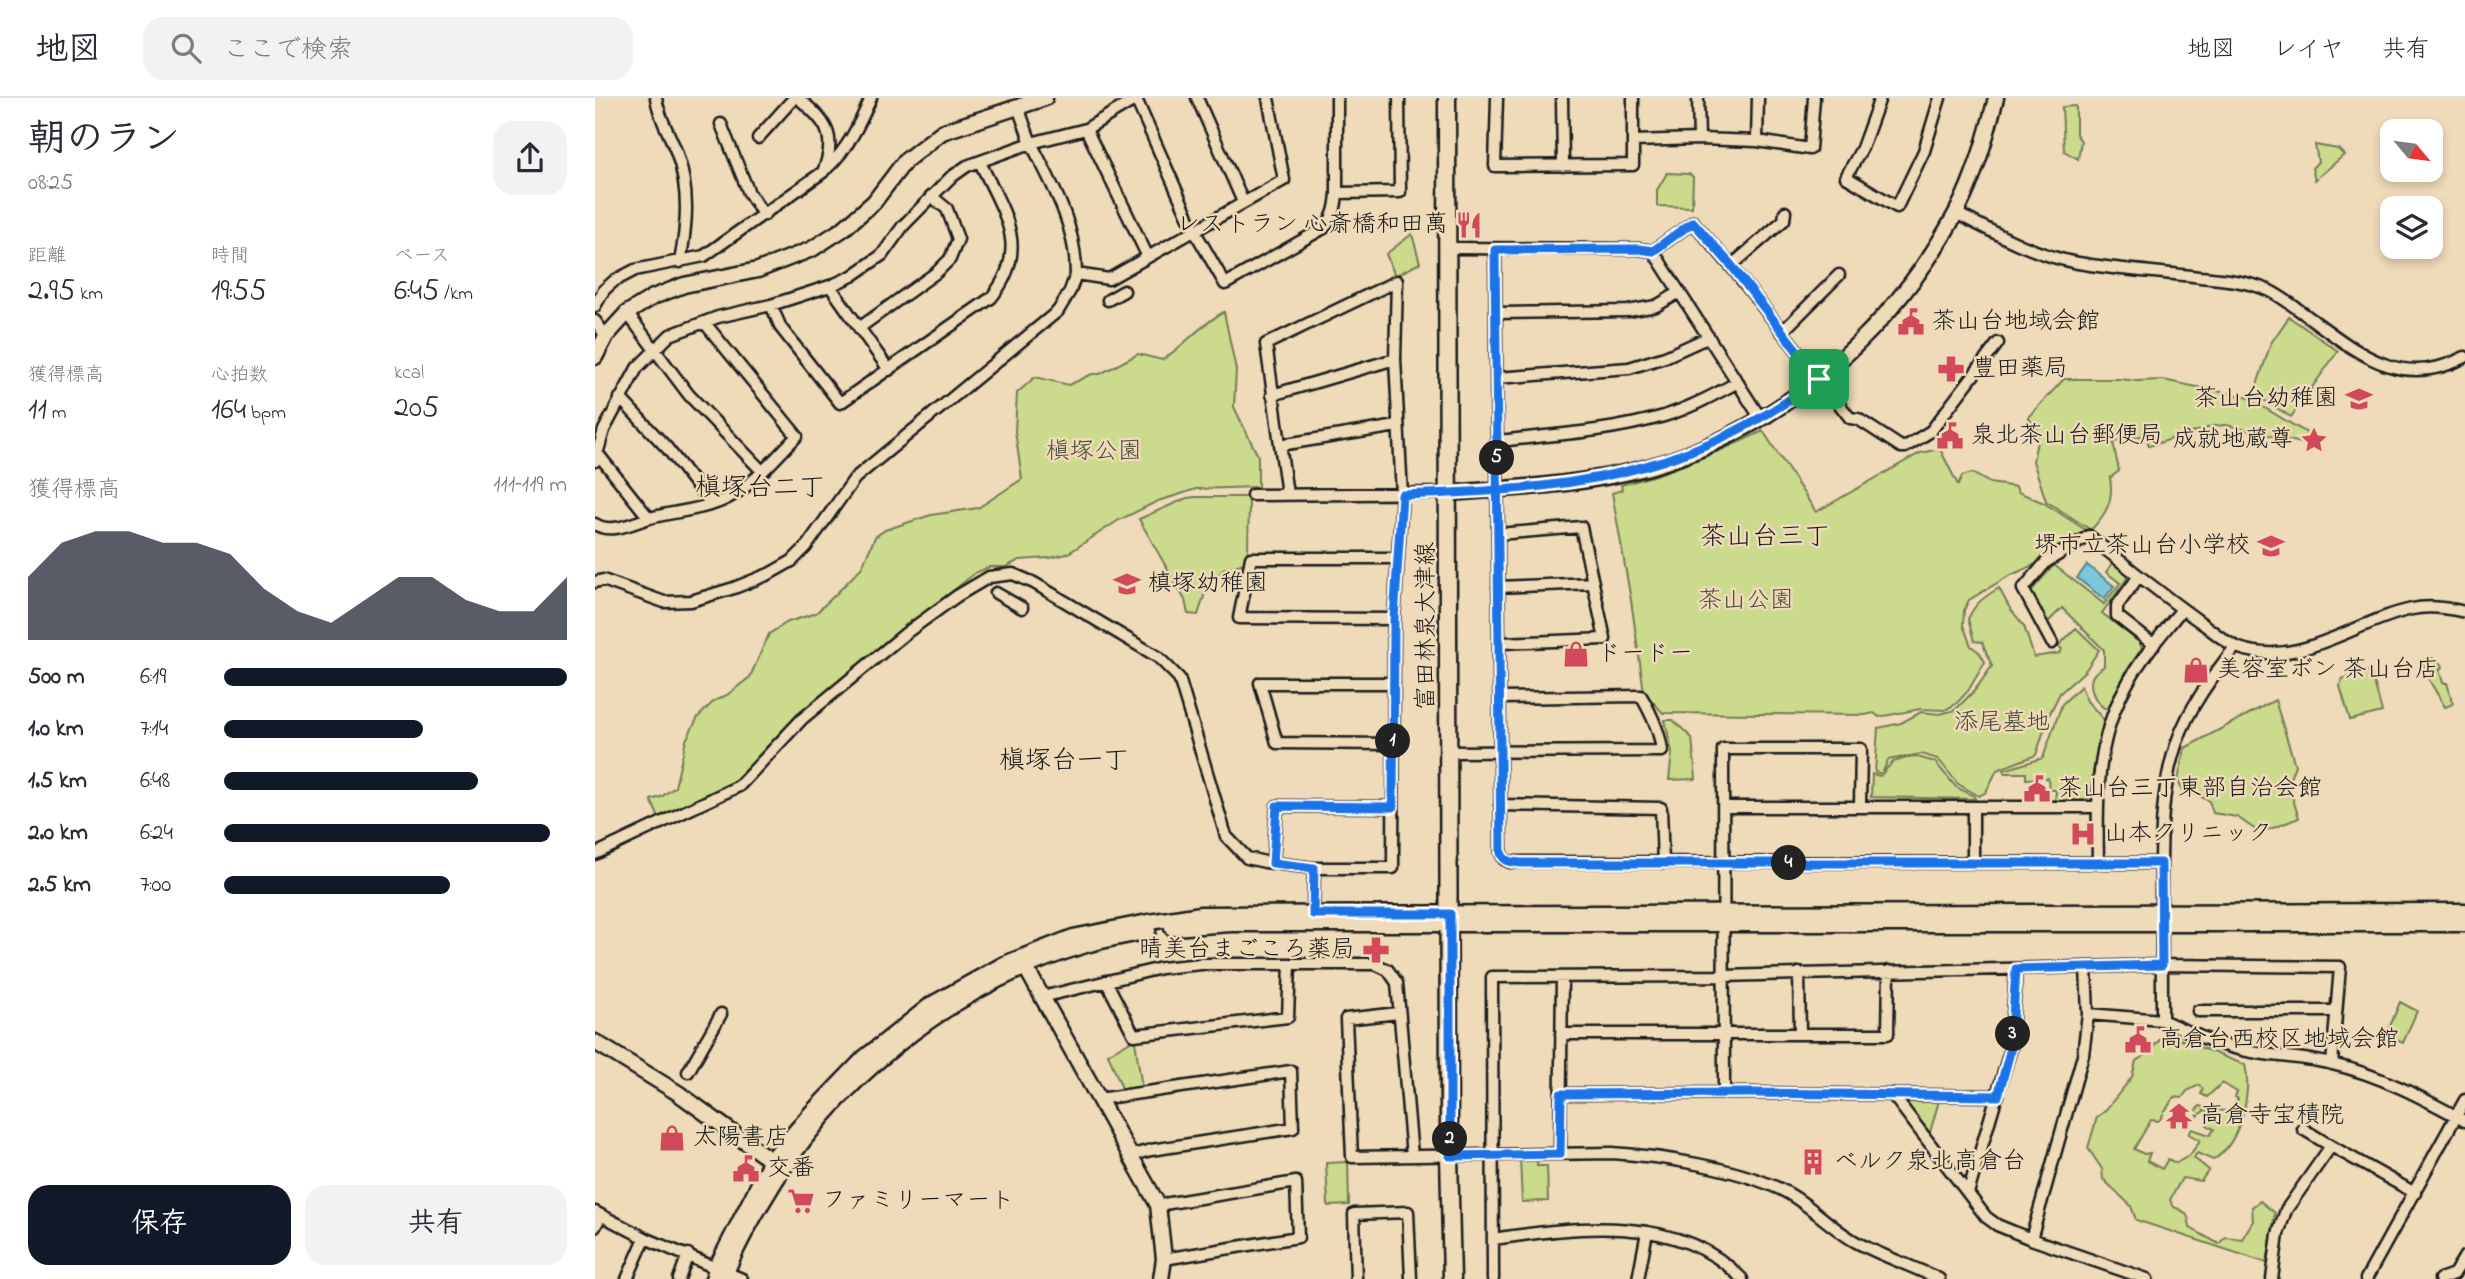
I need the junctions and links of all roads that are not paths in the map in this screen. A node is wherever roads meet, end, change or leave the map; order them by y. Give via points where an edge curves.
1 (656, 98) edge
2 (796, 98) edge
3 (871, 98) edge
4 (1045, 98) edge
5 (1197, 98) edge
6 (1268, 98) edge
7 (1337, 98) edge
8 (1399, 98) edge
9 (1447, 98) edge
10 (1497, 98) edge
11 (1562, 98) edge
12 (1633, 98) edge
13 (1698, 98) edge
14 (1758, 98) edge
15 (1814, 98) edge
16 (1880, 98) edge
17 (1940, 98) edge
18 (1996, 98) edge
19 (1136, 99) edge
20 (1018, 107) junction
21 (721, 124) dead end
22 (1086, 129) junction
23 (758, 138) dead end
24 (1699, 139) junction
25 (1633, 141) junction
26 (1757, 141) junction
27 (1031, 143) junction
28 (980, 162) junction
29 (1563, 166) junction
30 (823, 172) junction
31 (1337, 193) junction
32 (932, 196) junction
33 (1243, 202) junction
34 (1785, 212) dead end
35 (1956, 213) junction
36 (764, 215) junction
37 (1194, 230) junction
38 (1447, 248) junction
39 (1495, 250) junction
40 (1653, 251) junction
41 (1147, 257) junction
42 (680, 262) junction
43 (1731, 265) junction
44 (1076, 274) junction
45 (1839, 275) dead end
46 (830, 286) junction
47 (1124, 291) dead end
48 (1680, 292) junction
49 (1108, 300) dead end
50 (771, 305) junction
51 (595, 306) edge
52 (627, 313) junction
53 (1497, 313) junction
54 (595, 321) edge
55 (704, 321) junction
56 (859, 328) junction
57 (1782, 332) junction
58 (606, 337) junction
59 (1709, 337) junction
60 (1998, 343) dead end
61 (656, 349) junction
62 (595, 357) edge
63 (2465, 357) edge
64 (1395, 359) junction
65 (889, 370) junction
66 (1497, 378) junction
67 (1819, 379) junction
68 (1738, 382) junction
69 (1272, 395) junction
70 (620, 398) junction
71 (1761, 419) junction
72 (1397, 426) junction
73 (1497, 441) junction
74 (1280, 445) junction
75 (596, 457) edge
76 (762, 471) junction
77 (1497, 489) junction
78 (1449, 493) junction
79 (1287, 494) junction
80 (1252, 495) dead end
81 (1402, 495) junction
82 (711, 504) junction
83 (649, 518) junction
84 (595, 524) edge
85 (1498, 534) junction
86 (1397, 558) junction
87 (2139, 576) junction
88 (595, 582) edge
89 (1593, 583) junction
90 (1498, 587) junction
91 (996, 593) dead end
92 (1022, 608) dead end
93 (2182, 609) junction
94 (2465, 612) edge
95 (1394, 619) junction
96 (1500, 643) junction
97 (2052, 643) dead end
98 (2154, 645) junction
99 (2235, 647) junction
100 (1394, 683) junction
101 (1501, 698) junction
102 (1393, 744) junction
103 (1500, 751) junction
104 (1450, 752) junction
105 (1500, 806) junction
106 (1860, 806) junction
107 (1393, 807) junction
108 (1724, 807) junction
109 (2097, 807) junction
110 (1973, 808) junction
111 (595, 854) edge
112 (1973, 862) junction
113 (1273, 863) junction
114 (1663, 863) junction
115 (1723, 863) junction
116 (2098, 863) junction
117 (2161, 863) junction
118 (1314, 868) junction
119 (2465, 911) edge
120 (1313, 914) junction
121 (1723, 918) junction
122 (2161, 918) junction
123 (1450, 919) junction
124 (2465, 924) edge
125 (1023, 962) junction
126 (1290, 964) junction
127 (2162, 965) junction
128 (2086, 967) junction
129 (2016, 969) junction
130 (1888, 971) junction
131 (1799, 973) junction
132 (1723, 976) junction
133 (1562, 977) junction
134 (1106, 981) junction
135 (1042, 997) junction
136 (2198, 1010) dead end
137 (2336, 1011) junction
138 (1398, 1013) junction
139 (721, 1014) dead end
140 (2088, 1014) junction
141 (2162, 1020) junction
142 (1561, 1034) junction
143 (1724, 1034) junction
144 (1800, 1034) junction
145 (595, 1042) edge
146 (2332, 1064) junction
147 (688, 1072) dead end
148 (1724, 1093) junction
149 (1561, 1094) junction
150 (1892, 1094) junction
151 (1998, 1096) junction
152 (1099, 1099) junction
153 (2465, 1100) edge
154 (2461, 1119) edge
155 (2303, 1129) dead end
156 (2331, 1146) junction
157 (1560, 1154) junction
158 (1132, 1155) junction
159 (1412, 1156) junction
160 (1450, 1156) junction
161 (1492, 1156) junction
162 (776, 1164) junction
163 (1968, 1193) junction
164 (2415, 1193) junction
165 (1158, 1205) junction
166 (598, 1213) edge
167 (595, 1227) edge
168 (1647, 1231) junction
169 (645, 1238) junction
170 (1493, 1239) junction
171 (2031, 1239) junction
172 (688, 1254) junction
173 (2465, 1256) edge
174 (1164, 1259) junction
175 (720, 1274) edge
176 (627, 1279) edge
177 (679, 1279) edge
178 (743, 1279) edge
179 (1161, 1279) edge
180 (1356, 1279) edge
181 (1411, 1279) edge
182 (1452, 1279) edge
183 (1493, 1279) edge
184 (1638, 1279) edge
185 (1742, 1279) edge
186 (1939, 1279) edge
187 (2147, 1279) edge
188 (2272, 1279) edge
189 (2366, 1279) edge
190 (2440, 1279) edge

1 - 42 street via 687,196
2 - 23 street
2 - 30 street via 823,120 830,137 830,155
3 - 30 street via 837,159
4 - 20 street
5 - 33 street
6 - 33 street via 1284,180
7 - 31 street
8 - 31 street via 1400,192
9 - 38 main road, 富田林泉大津線
10 - 29 street via 1495,166
11 - 29 street
12 - 25 street
13 - 24 street
14 - 26 street
15 - 26 street via 1810,149
16 - 17 street via 1846,177 1897,207 1924,151
18 - 35 street
19 - 22 street
19 - 37 street
20 - 27 street
20 - 52 street via 942,132 905,161 874,202 812,248 758,270 684,285
21 - 36 street via 748,193
22 - 27 street
22 - 41 street
24 - 25 street
24 - 26 street
25 - 29 street via 1633,165
27 - 28 street
27 - 44 street via 1066,213 1074,240
28 - 32 street via 950,178
28 - 65 street via 1011,226 1012,261 1004,283 991,298
30 - 36 street
31 - 37 street via 1336,208 1324,228 1225,284
32 - 46 street via 882,255
32 - 56 street via 947,209 958,239 950,259
33 - 37 street
34 - 43 street via 1784,220
35 - 63 street via 2052,257 2259,287 2380,364 2420,371
35 - 67 street via 1901,297
36 - 42 street via 704,256
37 - 41 street
38 - 39 street
38 - 78 main road, 富田林泉大津線
39 - 40 street
39 - 53 street
40 - 43 street via 1693,222
40 - 48 street
41 - 44 street via 1109,279
42 - 51 street via 635,270 614,281
43 - 57 street
44 - 88 street via 1058,311 855,478 792,561 734,588 691,601 664,602 603,580
45 - 57 street
46 - 50 street
46 - 56 street
47 - 49 street
48 - 53 street via 1656,306 1628,311
48 - 59 street
50 - 55 street
50 - 65 street via 781,328 840,403
52 - 58 street
52 - 61 street
53 - 66 street
54 - 58 street
55 - 61 street via 670,335
55 - 76 street via 797,436
56 - 65 street
57 - 67 street
58 - 62 street
59 - 66 street via 1629,368
59 - 68 street
60 - 67 street via 1931,431 1905,447 1850,418
61 - 70 street via 637,368
61 - 76 street via 689,395
64 - 69 street
64 - 69 street via 1397,281 1266,344
64 - 72 street
66 - 73 street
67 - 71 street
68 - 71 street
68 - 73 street via 1703,401 1642,421
69 - 74 street
70 - 75 street
70 - 82 street
71 - 77 street via 1649,467 1573,482
72 - 74 street
72 - 81 street
73 - 77 street
74 - 79 street
75 - 83 street
76 - 82 street via 744,487
77 - 78 street
77 - 85 street
78 - 81 street
78 - 104 main road, 富田林泉大津線
79 - 80 street
79 - 81 street
81 - 86 street
82 - 83 street
83 - 84 street via 623,527
85 - 89 street via 1581,527
85 - 90 street
86 - 95 street
86 - 95 street via 1251,558 1239,618
87 - 93 street
87 - 97 street via 2089,536 2046,562 2023,589
87 - 98 street via 2117,606 2117,615
89 - 90 street
89 - 96 street via 1605,639
90 - 96 street
91 - 92 street
93 - 98 street
93 - 99 street
94 - 99 street via 2413,609 2289,653 2265,654
95 - 100 street
96 - 101 street
98 - 109 street via 2125,688 2112,719 2104,745
99 - 117 street via 2203,690 2177,742 2163,810
100 - 102 street
100 - 102 street via 1260,682 1277,743
101 - 103 street
101 - 103 street via 1641,696 1653,717 1662,751
102 - 107 street
103 - 104 street
103 - 105 street
104 - 123 main road, 富田林泉大津線
105 - 114 street via 1501,853 1510,862
105 - 114 street via 1661,808
106 - 108 street
106 - 108 street via 1861,749 1723,749
106 - 110 street
107 - 113 street via 1277,806
107 - 118 street via 1393,868
108 - 115 street
109 - 110 street
109 - 116 street
110 - 112 street
111 - 113 street via 739,786 802,719 906,633 989,577 1013,574 1158,657 1179,678 1226,836 1247,858
112 - 115 street
112 - 116 street
113 - 118 street
114 - 115 street
115 - 121 street
116 - 117 street
117 - 122 street
118 - 120 street
119 - 122 street
120 - 123 street
120 - 125 street via 1201,914 1143,923 1073,937
121 - 122 street
121 - 123 street
121 - 132 street
122 - 124 street
122 - 127 street
123 - 125 street via 1193,926 1154,930
123 - 160 main road, 富田林泉大津線
125 - 135 street
125 - 162 street via 901,1041
126 - 134 street via 1201,964
126 - 134 street via 1288,1017 1134,1035
126 - 138 street via 1375,964 1388,970 1397,983
127 - 128 street
127 - 137 street via 2340,967
127 - 141 street
128 - 129 street
128 - 140 street
129 - 130 street
129 - 151 street via 2011,1048
130 - 131 street
130 - 144 street via 1888,1034
131 - 132 street
131 - 144 street
132 - 133 street
132 - 143 street
133 - 142 street
133 - 161 street via 1492,977
134 - 135 street
135 - 152 street
136 - 137 street
137 - 146 street
138 - 159 street
138 - 159 street via 1346,1019 1352,1157
139 - 147 street
140 - 141 street
140 - 171 street via 2083,1055
141 - 146 street via 2218,1044
142 - 143 street
142 - 149 street
143 - 144 street
143 - 148 street
145 - 162 street via 678,1093
146 - 154 street via 2405,1089
148 - 149 street
148 - 150 street
149 - 157 street
150 - 151 street
150 - 163 street
151 - 163 street
152 - 158 street
152 - 158 street via 1291,1071 1293,1128
153 - 154 street
154 - 164 street
155 - 156 street
156 - 164 street
156 - 188 street via 2286,1210
157 - 161 street
157 - 186 street via 1636,1155 1750,1178 1781,1189 1855,1241
158 - 165 street
159 - 160 street
160 - 161 street
160 - 182 main road, 富田林泉大津線
161 - 170 street
162 - 175 street
163 - 171 street via 1986,1217
164 - 189 street
165 - 174 street
165 - 174 street via 1296,1182 1299,1237
166 - 167 street
166 - 169 street
168 - 170 street via 1590,1228
168 - 184 street
168 - 185 street via 1704,1250
169 - 172 street
169 - 176 street
170 - 183 street
171 - 187 street
172 - 175 street
172 - 177 street
173 - 190 street via 2453,1274
174 - 179 street
175 - 178 street
180 - 181 street via 1354,1214 1408,1212

